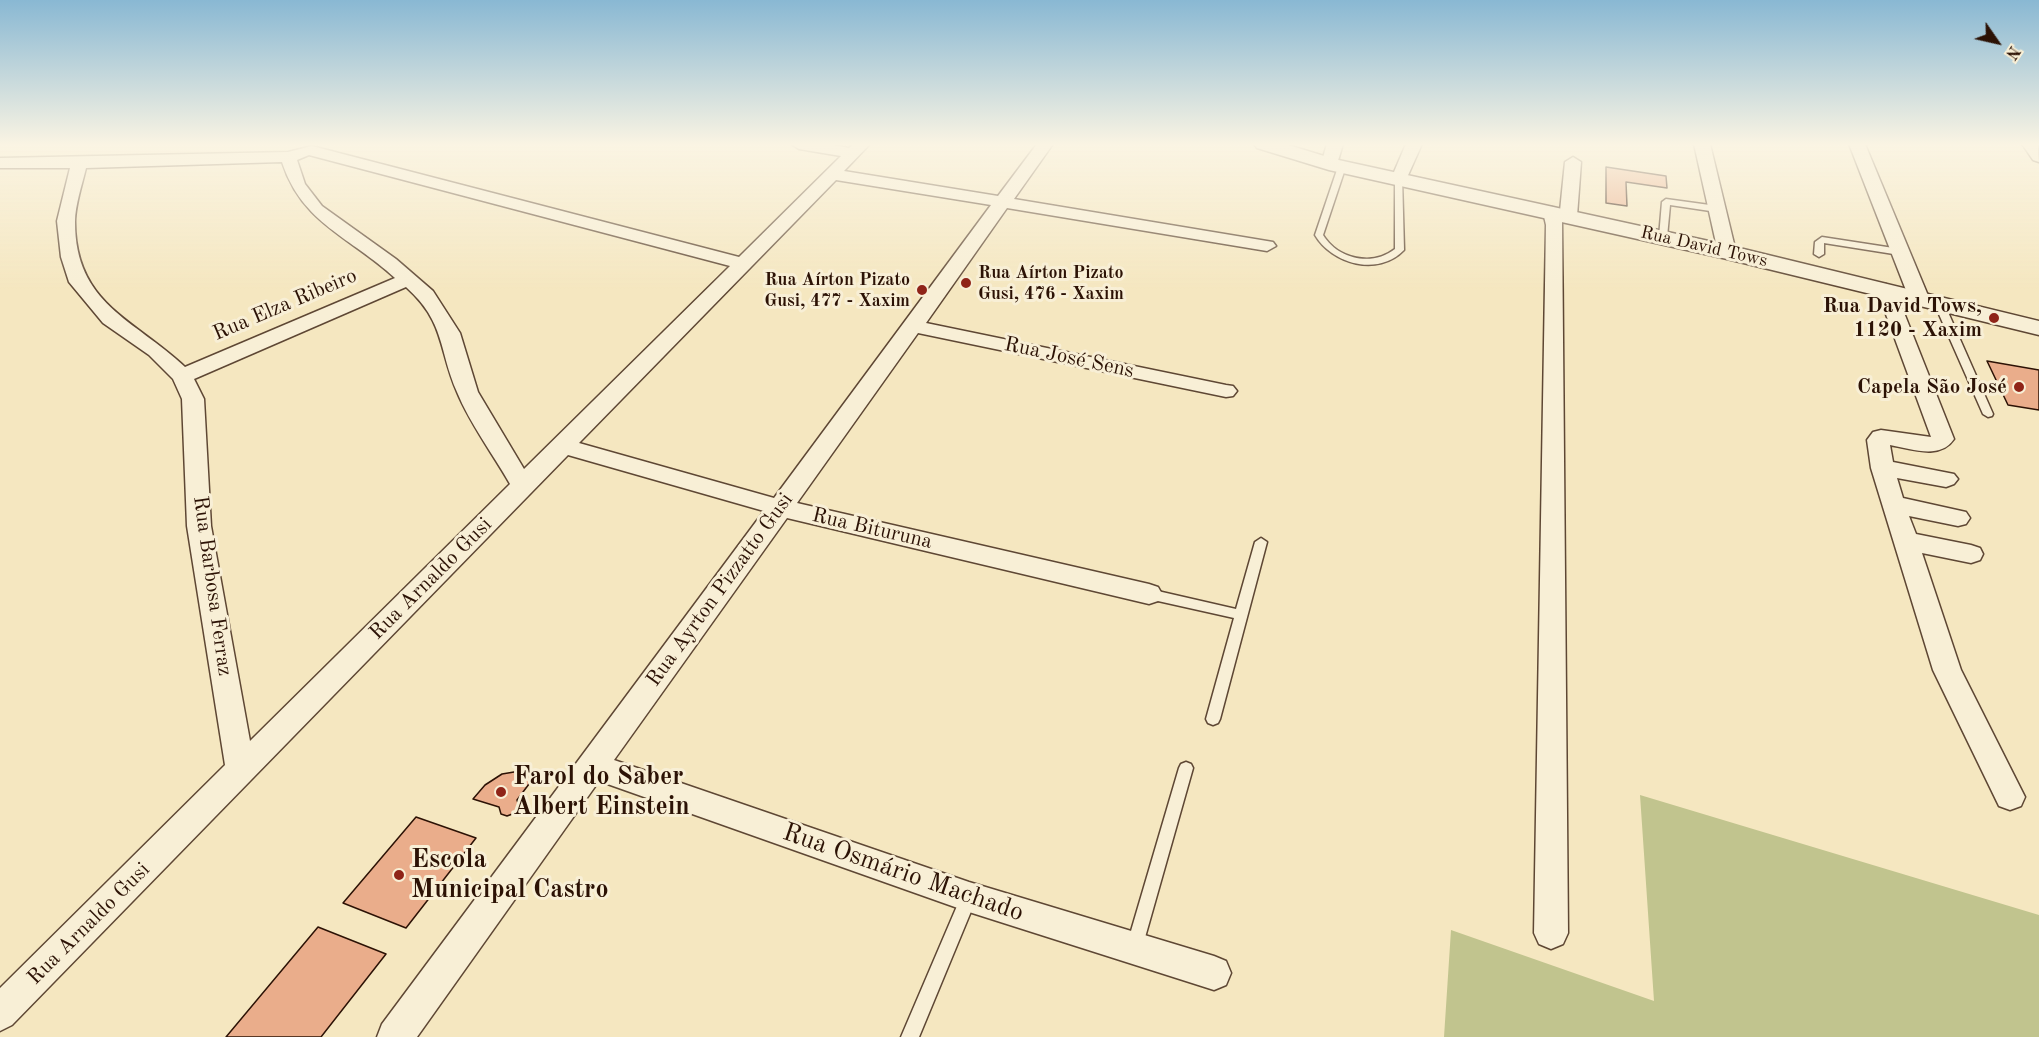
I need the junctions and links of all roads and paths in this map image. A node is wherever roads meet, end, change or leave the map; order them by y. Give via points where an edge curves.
1 (72, 192) edge
2 (303, 192) edge
3 (467, 192) edge
4 (814, 192) edge
5 (944, 192) edge
6 (1010, 192) edge
7 (1328, 192) edge
8 (1399, 192) edge
9 (1461, 192) edge
10 (1565, 192) edge
11 (1713, 192) edge
12 (1876, 192) edge
13 (1003, 202) junction
14 (1717, 209) junction
15 (1560, 214) junction
16 (1663, 237) junction
17 (1267, 246) dead end
18 (1727, 252) junction
19 (1900, 252) junction
20 (1819, 254) dead end
21 (743, 264) junction
22 (408, 279) junction
23 (1886, 290) junction
24 (1929, 301) junction
25 (913, 326) junction
26 (2039, 328) edge
27 (182, 376) junction
28 (1226, 391) dead end
29 (1988, 414) dead end
30 (562, 446) junction
31 (1882, 468) junction
32 (1946, 479) dead end
33 (523, 486) junction
34 (1893, 504) junction
35 (780, 508) junction
36 (1958, 518) dead end
37 (1905, 541) junction
38 (1261, 542) dead end
39 (1971, 554) dead end
40 (1149, 594) joint
41 (1241, 615) junction
42 (1213, 719) dead end
43 (593, 766) junction
44 (1186, 768) dead end
45 (241, 771) junction
46 (2010, 797) dead end
47 (969, 897) junction
48 (1551, 933) dead end
49 (1134, 948) junction
50 (1214, 974) dead end
51 (0, 1013) edge
52 (396, 1037) edge
53 (910, 1037) edge

1 - 27 street, Rua Barbosa Ferraz via 66,221 70,257 78,282 110,319 156,351
2 - 22 street via 316,210
3 - 21 street
4 - 21 street, Rua Arnaldo Gusi
5 - 13 street
6 - 13 street, Rua Ayrton Pizzatto Gusi
7 - 8 lane via 1319,235 1323,245 1333,254 1361,261 1386,260 1399,250
9 - 15 street, Rua David Tows
10 - 15 street
11 - 14 street
12 - 19 street
13 - 17 street
13 - 25 street, Rua Ayrton Pizzatto Gusi
14 - 16 lane via 1666,202
14 - 18 street
15 - 16 street, Rua David Tows
15 - 48 street via 1555,225
16 - 18 street, Rua David Tows
18 - 23 street, Rua David Tows
19 - 20 lane via 1822,240
19 - 24 street
21 - 30 street, Rua Arnaldo Gusi
22 - 27 street, Rua Elza Ribeiro
22 - 33 street via 426,295 450,333 467,392
23 - 24 street, Rua David Tows
23 - 31 street via 1943,439 1937,445 1881,437 1878,440
24 - 26 street, Rua David Tows
24 - 29 lane
25 - 28 street, Rua José Sens
25 - 35 street, Rua Ayrton Pizzatto Gusi
27 - 45 street, Rua Barbosa Ferraz via 193,399 199,526
30 - 33 street, Rua Arnaldo Gusi
30 - 35 street, Rua Bituruna
31 - 32 street
31 - 34 street
33 - 45 street, Rua Arnaldo Gusi
34 - 36 street
34 - 37 street
35 - 40 street, Rua Bituruna
35 - 43 street, Rua Ayrton Pizzatto Gusi
37 - 39 street
37 - 46 street via 1947,670
38 - 41 lane
40 - 41 lane
41 - 42 lane
43 - 47 street, Rua Osmário Machado
43 - 52 street, Rua Ayrton Pizzatto Gusi
44 - 49 lane
45 - 51 street, Rua Arnaldo Gusi
47 - 49 street, Rua Osmário Machado
47 - 53 lane
49 - 50 street, Rua Osmário Machado

